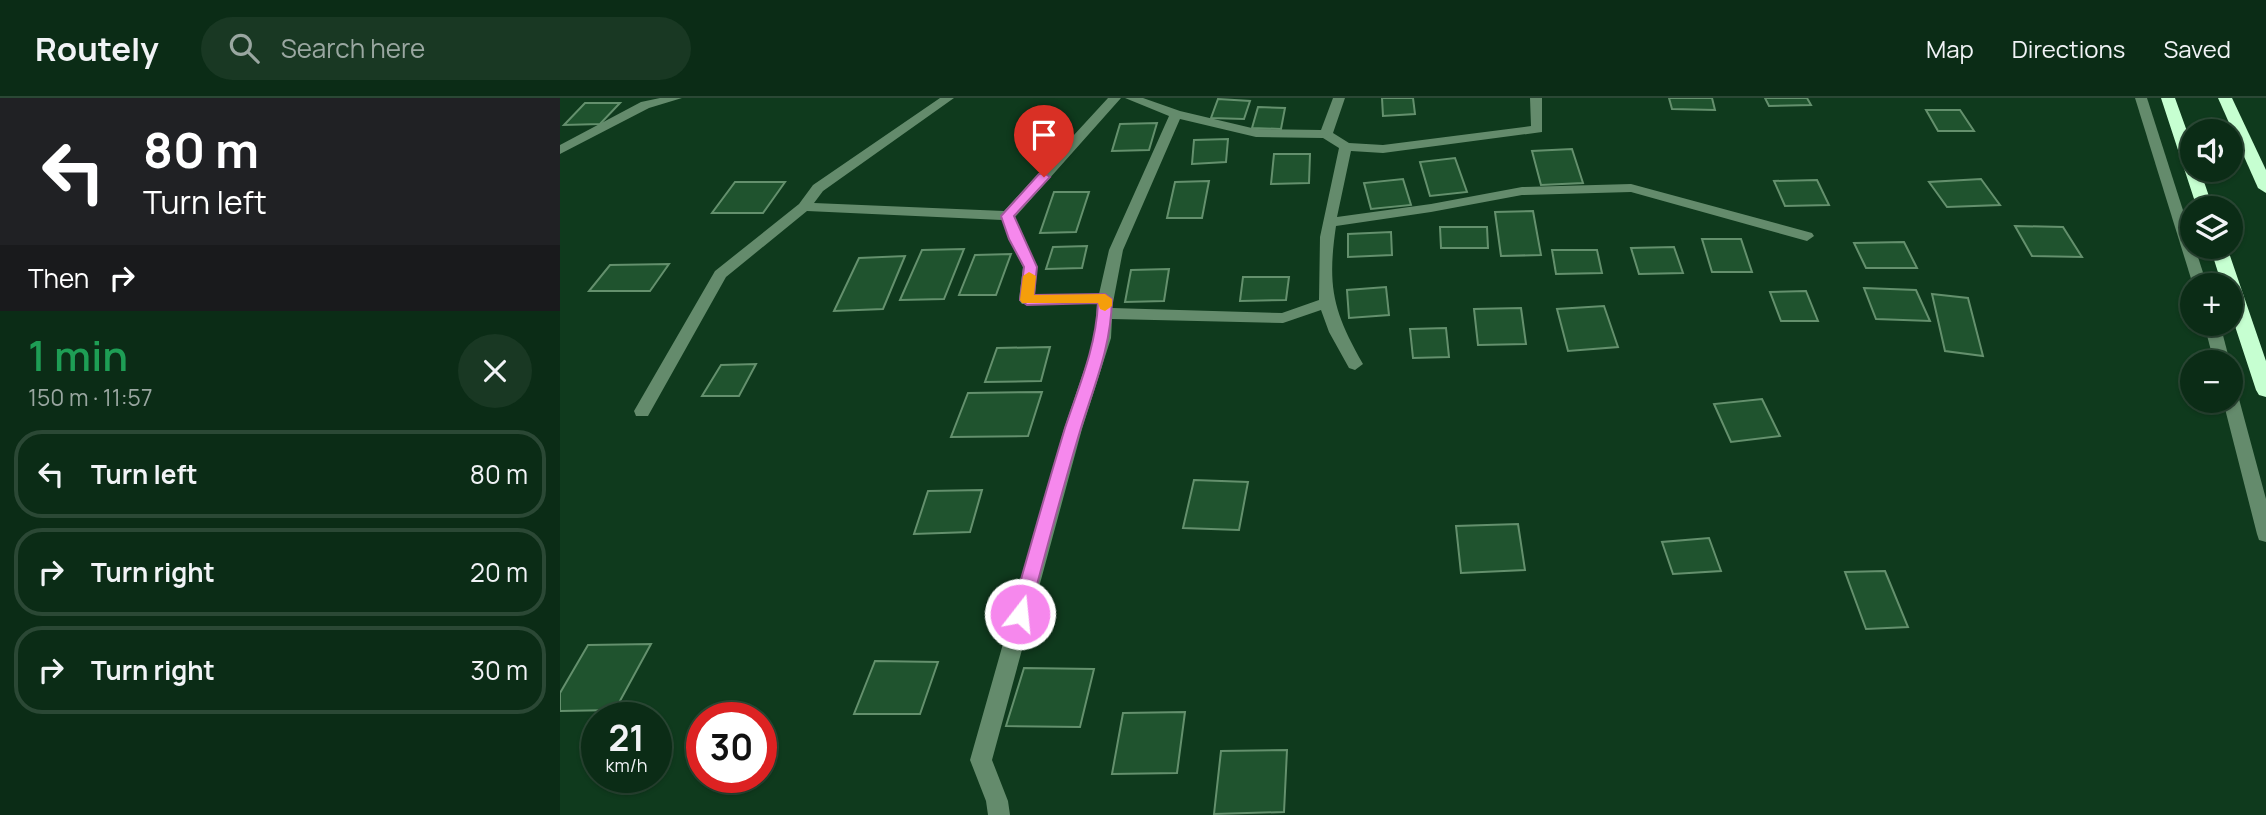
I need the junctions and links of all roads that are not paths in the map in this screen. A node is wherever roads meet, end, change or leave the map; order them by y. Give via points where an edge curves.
1 (676, 98) edge
2 (948, 98) edge
3 (1115, 98) edge
4 (1131, 98) edge
5 (1339, 98) edge
6 (1536, 98) edge
7 (2141, 98) edge
8 (2168, 98) edge
9 (2225, 98) edge
10 (1176, 114) junction
11 (1326, 134) junction
12 (1346, 147) junction
13 (560, 150) edge
14 (2266, 188) edge
15 (2201, 196) edge
16 (804, 206) junction
17 (1008, 216) junction
18 (1331, 222) junction
19 (1807, 236) dead end
20 (2222, 259) edge
21 (2196, 273) edge
22 (1328, 302) junction
23 (1105, 306) junction
24 (1355, 364) dead end
25 (2266, 390) edge
26 (642, 411) dead end
27 (2235, 413) edge
28 (2266, 534) edge
29 (999, 815) edge

1 - 13 street via 645,105
2 - 16 street via 818,188
3 - 17 street
4 - 10 street
5 - 11 street
6 - 12 street via 1538,129 1383,149
7 - 21 street
8 - 15 highway
9 - 14 highway
10 - 11 street via 1256,133
10 - 23 street via 1116,250
11 - 12 street
12 - 18 street
16 - 17 street
16 - 26 street via 720,274
17 - 23 street via 1030,267 1027,300
18 - 19 street via 1522,191 1631,188
18 - 22 street via 1323,275
20 - 25 highway
22 - 23 street via 1283,318
22 - 24 street via 1333,325
23 - 29 street via 1103,338 1073,429 981,760
27 - 28 street

